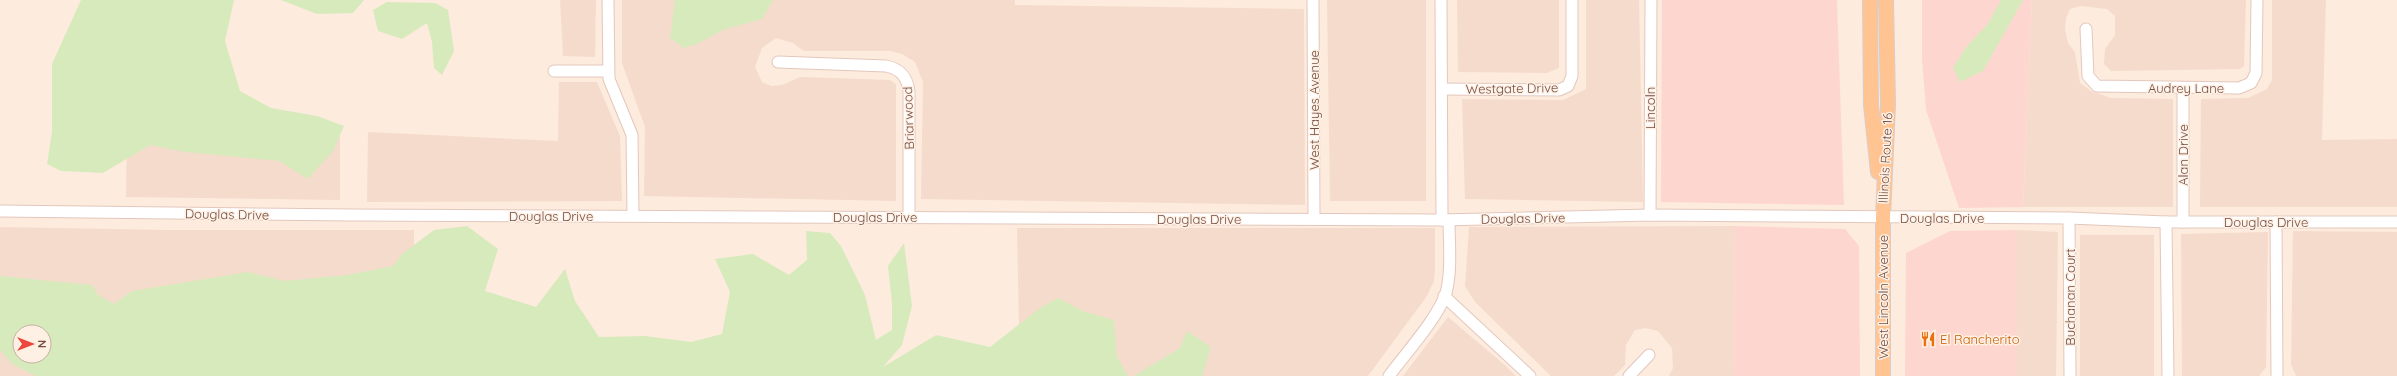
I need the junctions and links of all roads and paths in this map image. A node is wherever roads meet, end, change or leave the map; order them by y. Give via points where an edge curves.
1 (608, 0) edge
2 (1313, 0) edge
3 (1441, 0) edge
4 (1572, 0) edge
5 (1651, 0) edge
6 (1870, 0) edge
7 (1886, 0) edge
8 (2257, 0) edge
9 (2086, 29) dead end
10 (778, 62) dead end
11 (554, 71) dead end
12 (608, 71) junction
13 (2183, 88) junction
14 (1442, 89) junction
15 (0, 211) edge
16 (1650, 215) junction
17 (633, 216) junction
18 (909, 218) junction
19 (1883, 218) junction
20 (2069, 218) junction
21 (1314, 219) junction
22 (1446, 220) junction
23 (2166, 222) junction
24 (2183, 222) junction
25 (2276, 222) junction
26 (2397, 222) edge
27 (1444, 296) junction
28 (1649, 355) dead end
29 (1389, 376) edge
30 (1530, 376) edge
31 (1629, 376) edge
32 (1883, 376) edge
33 (2070, 376) edge
34 (2168, 376) edge
35 (2276, 376) edge

1 - 12 street
2 - 21 street, West Hayes Avenue
3 - 14 street
4 - 14 street, Westgate Drive via 1572,76 1568,86 1559,90
5 - 16 street, Lincoln
6 - 19 main road, Illinois Route 16 via 1871,105
7 - 19 main road, Illinois Route 16 via 1888,104
8 - 13 street, Audrey Lane via 2256,70 2251,83 2239,88
9 - 13 street, Audrey Lane via 2088,76 2097,86
10 - 18 street, Briarwood via 886,66 905,77 909,91
11 - 12 street
12 - 17 street via 612,88 632,135
13 - 24 street, Alan Drive
14 - 22 street
15 - 17 street, Douglas Drive
16 - 19 street, Douglas Drive
16 - 22 street, Douglas Drive
17 - 18 street, Douglas Drive
18 - 21 street, Douglas Drive
19 - 20 street, Douglas Drive
19 - 32 main road, West Lincoln Avenue
20 - 23 street, Douglas Drive
20 - 33 street, Buchanan Court
21 - 22 street, Douglas Drive
22 - 27 street via 1448,278
23 - 24 street, Douglas Drive
23 - 34 street
24 - 25 street, Douglas Drive
25 - 26 street, Douglas Drive
25 - 35 street
27 - 29 street via 1434,315
27 - 30 street
28 - 31 street

